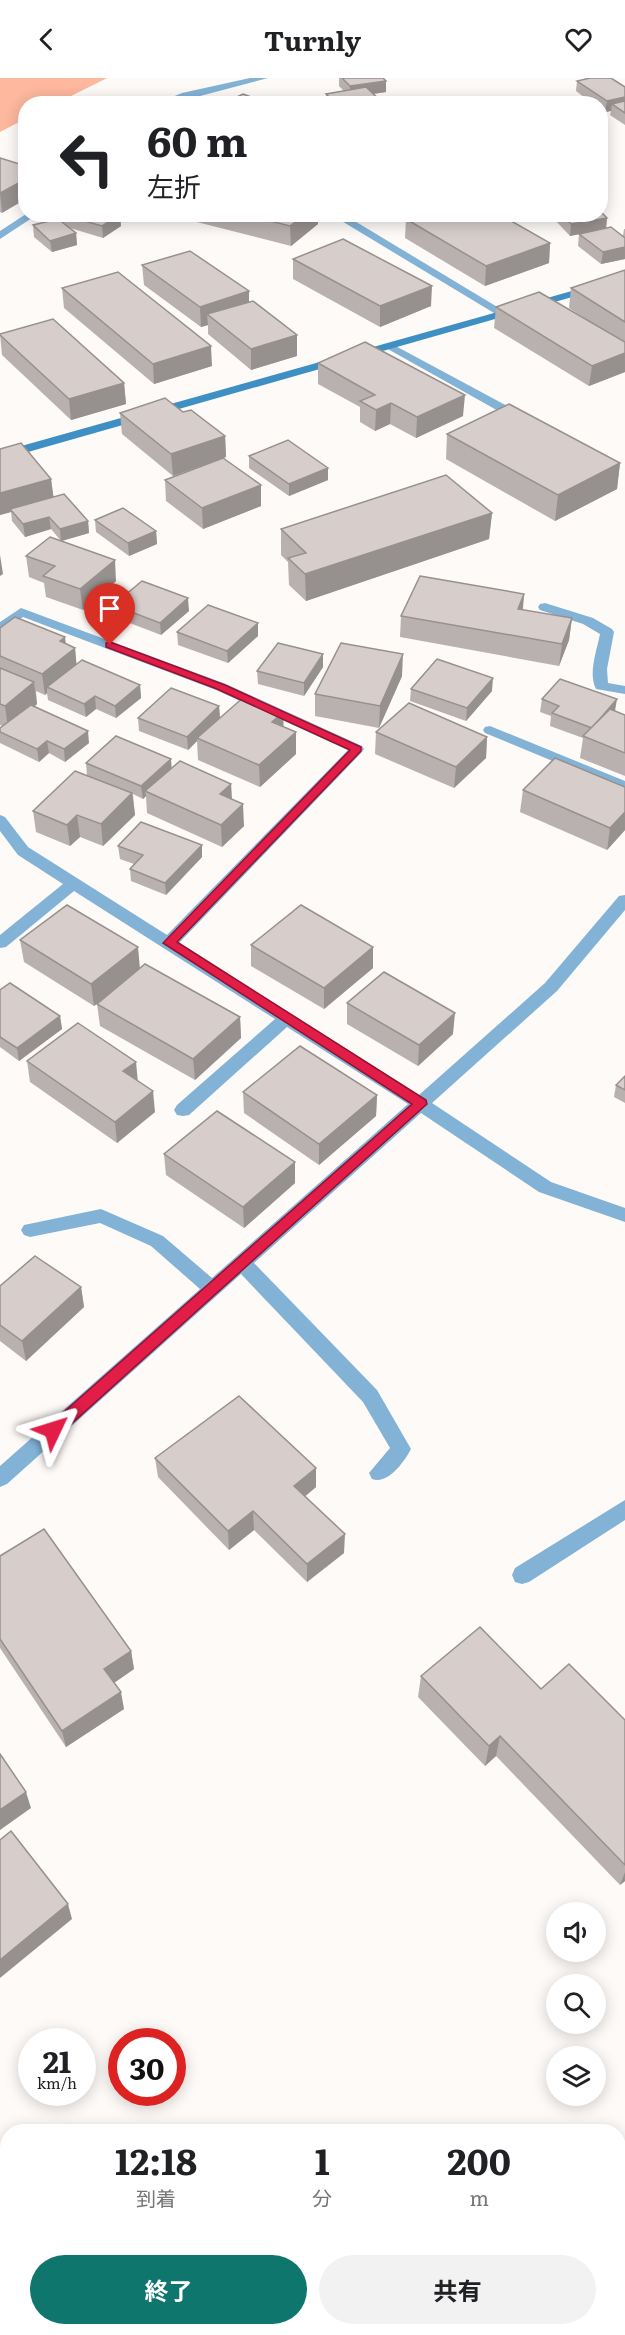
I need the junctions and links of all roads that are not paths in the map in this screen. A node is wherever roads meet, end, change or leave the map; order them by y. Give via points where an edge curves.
1 (263, 78) edge
2 (182, 96) edge
3 (21, 222) edge
4 (348, 222) edge
5 (0, 236) edge
6 (625, 279) edge
7 (503, 314) junction
8 (390, 346) junction
9 (532, 424) edge
10 (0, 456) edge
11 (545, 607) dead end
12 (0, 629) edge
13 (625, 690) edge
14 (490, 730) dead end
15 (625, 786) edge
16 (0, 820) edge
17 (74, 883) junction
18 (625, 900) edge
19 (0, 943) edge
20 (169, 943) junction
21 (286, 1018) junction
22 (421, 1104) junction
23 (183, 1110) dead end
24 (625, 1215) edge
25 (30, 1230) dead end
26 (242, 1263) junction
27 (213, 1289) junction
28 (379, 1473) dead end
29 (0, 1478) edge
30 (625, 1509) edge
31 (522, 1575) dead end

1 - 2 street
3 - 5 street
4 - 7 street
6 - 7 street
7 - 8 street
8 - 9 street
8 - 10 street
11 - 13 street via 588,621 607,632 601,686
12 - 20 street via 21,612 221,687 357,749
14 - 15 street
16 - 17 street via 23,851
17 - 19 street
17 - 20 street
18 - 22 street via 551,987
20 - 21 street
21 - 22 street
21 - 23 street
22 - 24 street via 545,1187
22 - 26 street
25 - 27 street via 100,1216 158,1241
26 - 27 street
26 - 28 street via 369,1396 401,1449
27 - 29 street
30 - 31 street

